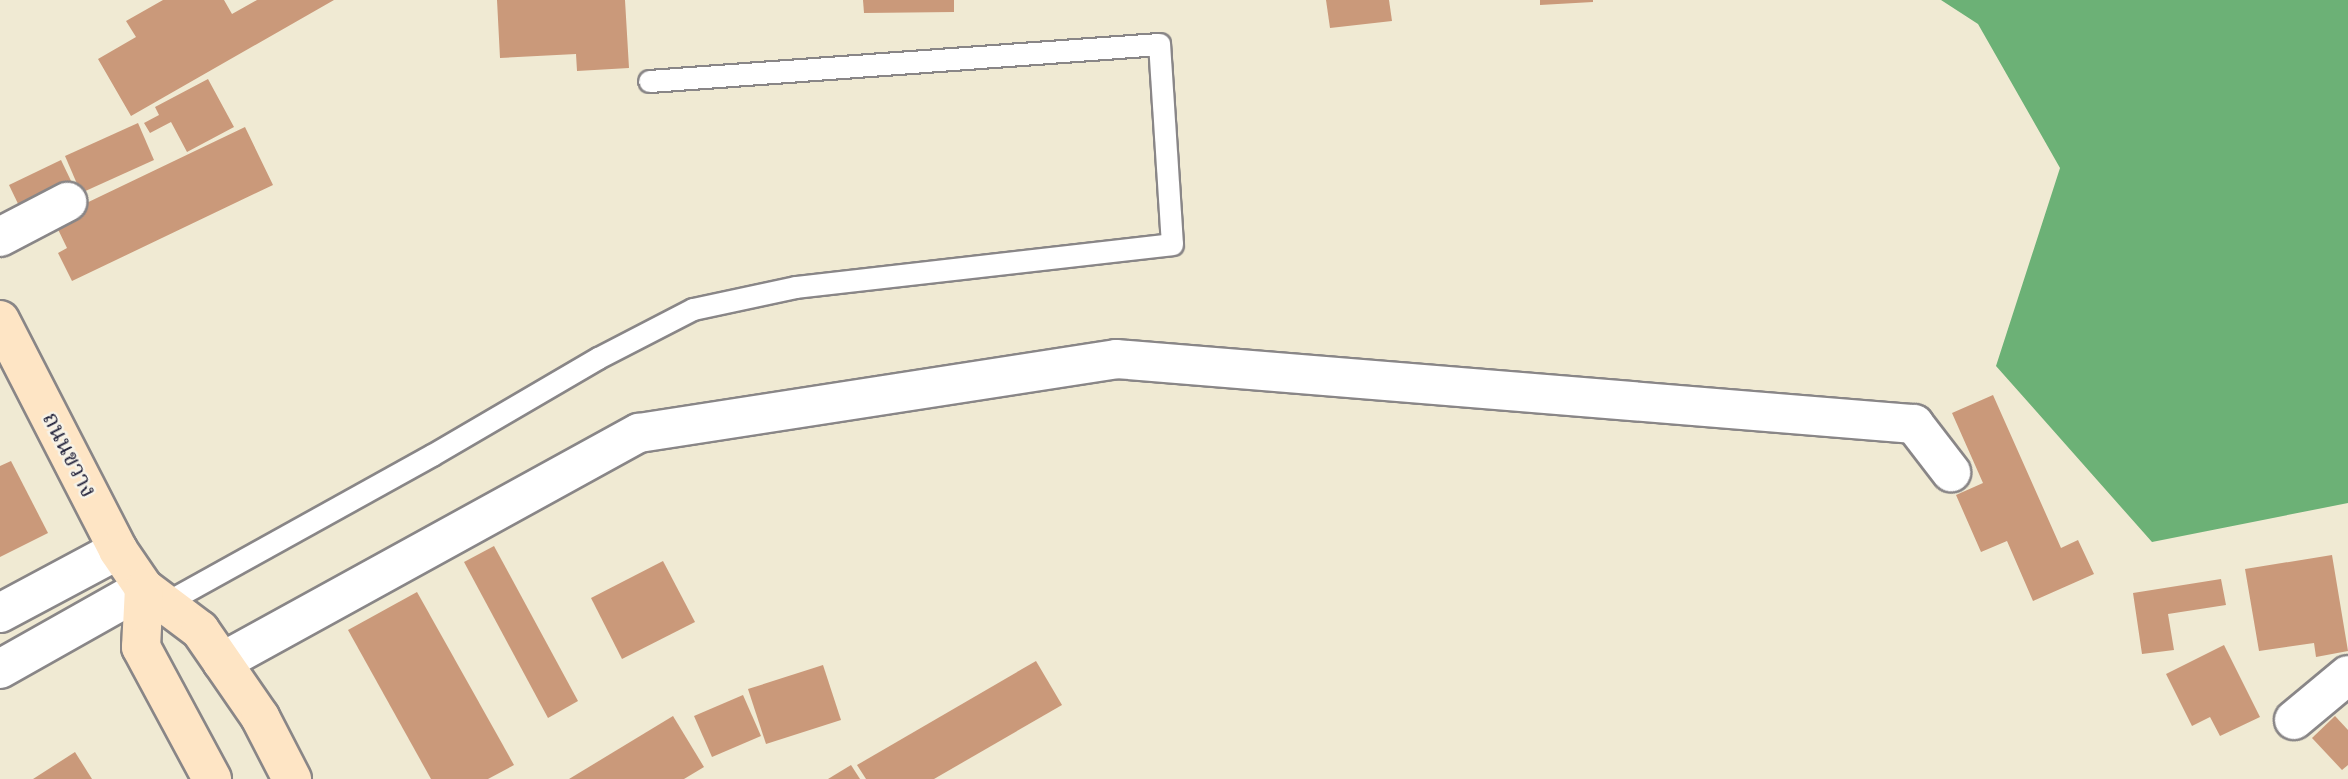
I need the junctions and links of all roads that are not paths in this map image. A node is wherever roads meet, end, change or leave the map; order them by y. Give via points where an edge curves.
1 (649, 82) dead end
2 (67, 202) dead end
3 (0, 237) edge
4 (0, 320) edge
5 (1951, 472) dead end
6 (118, 550) junction
7 (154, 596) junction
8 (0, 613) edge
9 (222, 662) junction
10 (0, 669) edge
11 (2348, 675) edge
12 (2294, 720) dead end
13 (212, 779) edge
14 (292, 779) edge

1 - 7 lane via 1159,44 1172,244 796,287 693,309 598,358 432,455
2 - 3 street
4 - 6 main road, ถนนขวาง
5 - 9 street via 1914,424 1116,359 639,433
6 - 7 main road, ถนนขวาง
6 - 8 street
7 - 9 main road, ถนนขวาง via 200,630
7 - 10 street
7 - 13 main road via 141,648
9 - 14 main road, ถนนขวาง via 260,717
11 - 12 street

